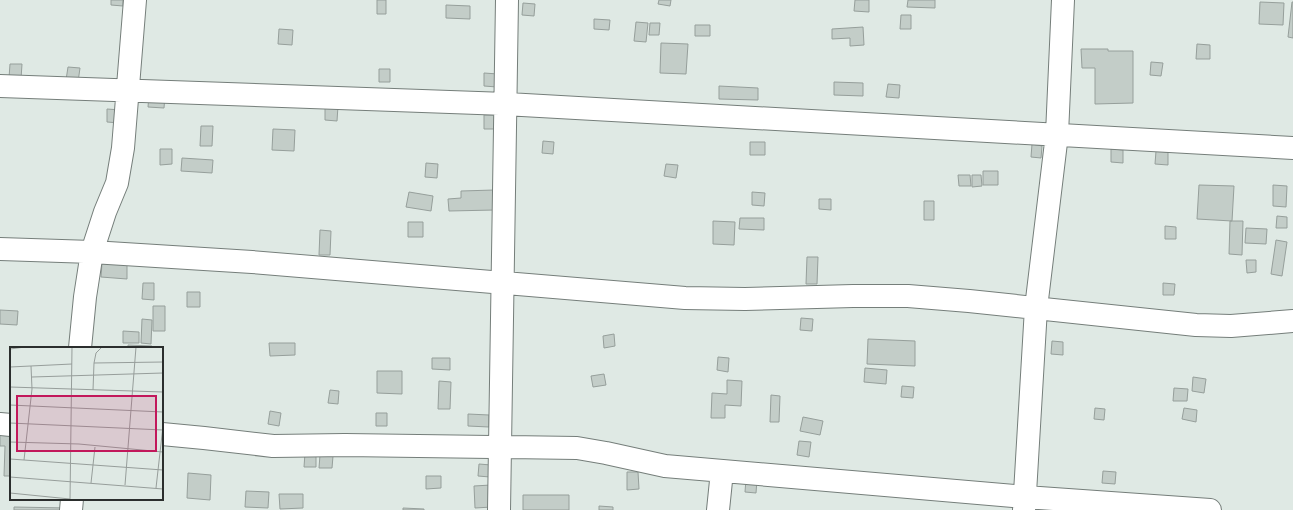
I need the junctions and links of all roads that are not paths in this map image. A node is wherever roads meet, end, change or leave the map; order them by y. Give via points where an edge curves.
1 (135, 0) edge
2 (507, 0) edge
3 (1064, 0) edge
4 (0, 86) edge
5 (128, 90) junction
6 (506, 104) junction
7 (1057, 134) junction
8 (1293, 148) edge
9 (0, 249) edge
10 (92, 252) junction
11 (503, 283) junction
12 (1036, 308) junction
13 (1293, 321) edge
14 (80, 347) edge
15 (0, 424) edge
16 (10, 425) edge
17 (163, 434) edge
18 (500, 447) junction
19 (722, 471) junction
20 (72, 500) edge
21 (1025, 503) edge
22 (71, 510) edge
23 (499, 510) edge
24 (718, 510) edge
25 (1210, 510) edge

1 - 5 street
2 - 6 street
3 - 7 street
4 - 5 street
5 - 6 street
5 - 10 street via 117,183
6 - 7 street
6 - 11 street
7 - 8 street
7 - 12 street
9 - 10 street
10 - 11 street via 252,262
10 - 14 street
11 - 12 street via 685,298 908,296
11 - 18 street
12 - 13 street via 1231,326
12 - 21 street
15 - 16 street
17 - 18 street via 273,446
18 - 19 street via 577,448 665,466
18 - 23 street
19 - 21 street
19 - 24 street
20 - 22 street
21 - 25 street

